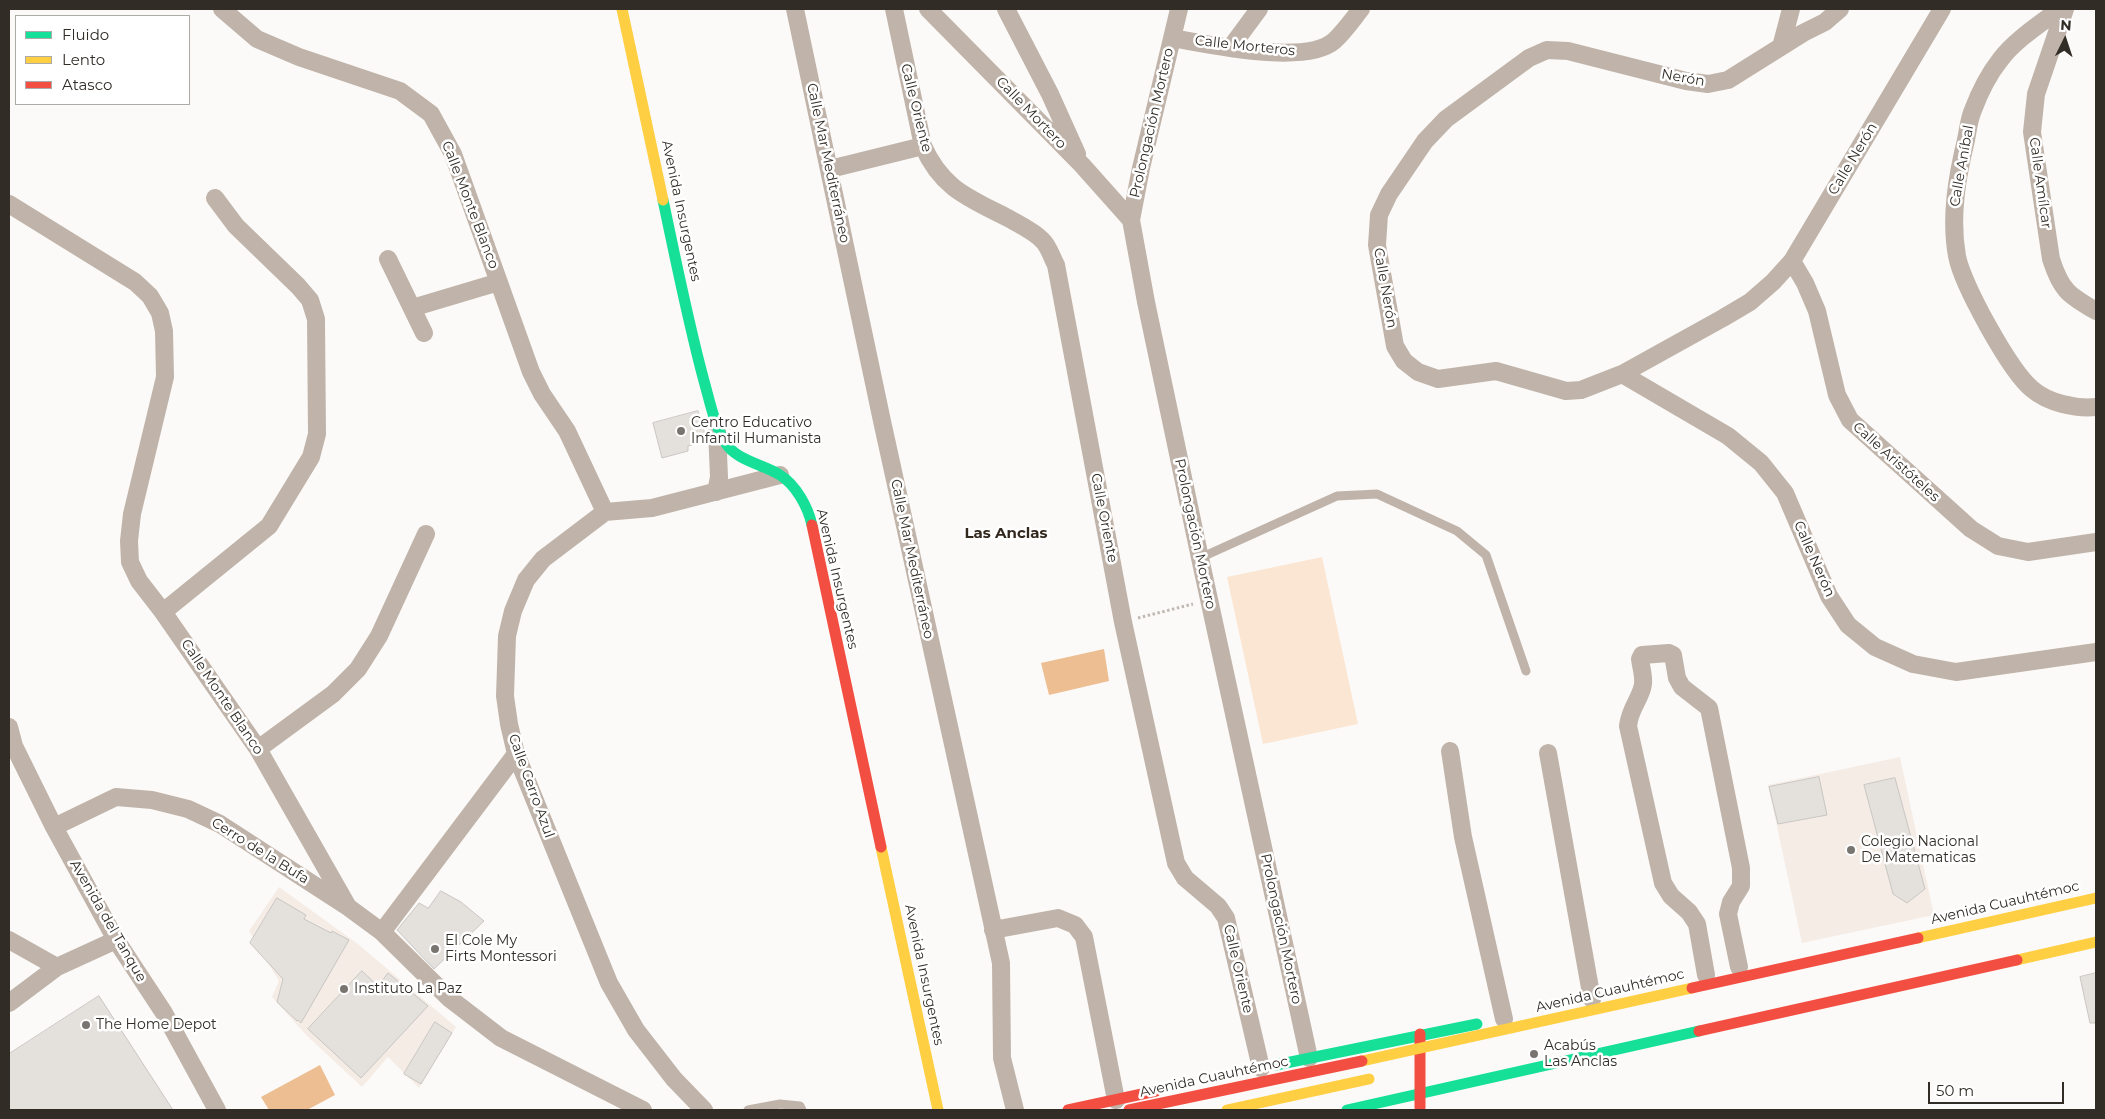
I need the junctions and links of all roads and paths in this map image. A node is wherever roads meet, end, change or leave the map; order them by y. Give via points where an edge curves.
1 (222, 9) edge
2 (622, 9) edge
3 (795, 9) edge
4 (894, 9) edge
5 (928, 9) edge
6 (1006, 9) edge
7 (1179, 9) edge
8 (1259, 9) edge
9 (1361, 9) edge
10 (1791, 9) edge
11 (1840, 9) edge
12 (1942, 9) edge
13 (2060, 9) edge
14 (2065, 9) edge
15 (1172, 38) junction
16 (1231, 47) junction
17 (1781, 47) junction
18 (1568, 51) joint
19 (923, 146) junction
20 (1082, 166) junction
21 (830, 169) junction
22 (215, 198) dead end
23 (9, 204) edge
24 (1131, 220) junction
25 (388, 260) dead end
26 (1792, 262) junction
27 (499, 282) junction
28 (412, 308) junction
29 (2096, 310) edge
30 (424, 333) dead end
31 (1622, 374) junction
32 (2096, 407) edge
33 (717, 426) junction
34 (780, 475) junction
35 (716, 492) junction
36 (605, 512) junction
37 (426, 534) dead end
38 (2096, 542) edge
39 (1200, 558) junction
40 (1209, 600) junction
41 (163, 612) junction
42 (1123, 622) junction
43 (2096, 652) edge
44 (1526, 671) dead end
45 (9, 727) edge
46 (258, 748) junction
47 (1450, 751) dead end
48 (1548, 753) dead end
49 (516, 754) junction
50 (54, 827) junction
51 (2096, 898) edge
52 (348, 907) junction
53 (993, 930) junction
54 (382, 932) junction
55 (9, 940) edge
56 (116, 940) junction
57 (1855, 940) dead end
58 (2096, 942) edge
59 (57, 967) junction
60 (1739, 967) junction
61 (1706, 975) junction
62 (1592, 999) junction
63 (9, 1003) edge
64 (1504, 1019) junction
65 (1420, 1034) junction
66 (1380, 1043) junction
67 (1309, 1058) junction
68 (1428, 1066) dead end
69 (1256, 1070) joint
70 (1409, 1070) dead end
71 (1164, 1089) dead end
72 (1380, 1093) edge
73 (1421, 1093) junction
74 (1122, 1105) edge
75 (217, 1110) edge
76 (643, 1110) edge
77 (704, 1110) edge
78 (748, 1110) edge
79 (802, 1110) edge
80 (938, 1110) edge
81 (1015, 1110) edge
82 (1068, 1110) edge
83 (1227, 1110) edge
84 (1347, 1110) edge
85 (1420, 1110) edge

1 - 27 street, Calle Monte Blanco via 257,39 299,57 400,91 431,114 453,154
2 - 33 main road, Avenida Insurgentes via 695,348
3 - 21 street, Calle Mar Mediterráneo
4 - 19 street, Calle Oriente
5 - 20 street, Calle Mortero
6 - 20 street via 1050,94
7 - 15 street, Prolongación Mortero
8 - 16 street
9 - 16 street, Calle Morteros via 1334,42 1315,51 1292,53
10 - 17 street
11 - 17 street via 1825,22
12 - 26 street, Calle Nerón
13 - 32 street, Calle Aníbal via 2000,60 1972,111 1959,172 1954,216 1957,256 1968,289 2013,368 2032,390 2058,403
14 - 29 street, Calle Amílcar via 2036,94 2032,132 2051,259 2057,278 2070,296
15 - 16 street, Calle Morteros
15 - 24 street, Prolongación Mortero
17 - 18 street, Nerón via 1728,80 1708,84 1686,82
18 - 31 street, Calle Nerón via 1547,50 1528,58 1446,119 1425,141 1389,194 1379,215 1377,245 1395,346 1404,361 1418,372 1438,379 1496,371 1566,391 1581,390
19 - 21 street
19 - 42 street, Calle Oriente via 942,178 960,193 1025,227 1044,242 1056,265
20 - 24 street, Calle Mortero
21 - 53 street, Calle Mar Mediterráneo
22 - 41 street via 236,226 310,300 316,319 317,434 311,457 269,526
23 - 41 street, Calle Monte Blanco via 135,282 150,296 160,313 164,331 165,377 132,514 129,541 130,562 139,581
24 - 39 street, Prolongación Mortero
25 - 28 street
26 - 31 street, Calle Nerón via 1750,302
26 - 38 street, Calle Aristóteles via 1817,312 1838,395 1850,420 1971,529 1998,546 2028,552
27 - 28 street
27 - 36 street, Calle Monte Blanco via 531,372 567,431
28 - 30 street
31 - 43 street, Calle Nerón via 1728,436 1761,463 1785,493 1829,596 1848,625 1875,647 1913,664 1956,672
33 - 34 main road, Avenida Insurgentes via 726,444 740,456
33 - 35 street via 719,477
34 - 35 street
34 - 80 main road, Avenida Insurgentes via 792,486 809,512
35 - 36 street via 652,508
36 - 49 street, Calle Cerro Azul via 543,559 526,580 513,611 507,636 506,696
37 - 46 street via 379,636 358,669 333,694
39 - 40 street, Prolongación Mortero
39 - 44 lane via 1336,496 1377,494 1458,531 1486,555
40 - 42 path
40 - 67 street, Prolongación Mortero
41 - 46 street, Calle Monte Blanco
42 - 69 street, Calle Oriente via 1176,863 1185,878 1218,906 1226,918
45 - 50 street, Avenida del Tanque via 14,746
46 - 52 street, Calle Monte Blanco
47 - 64 street via 1463,837
48 - 62 street
49 - 54 street
49 - 77 street, Calle Cerro Azul via 609,983 636,1030 674,1079
50 - 52 street, Cerro de la Bufa via 116,797 152,800 188,809 220,824
50 - 56 street, Avenida del Tanque
51 - 74 main road, Avenida Cuauhtémoc, bridge via 1444,1044
52 - 54 street, Calle Monte Blanco
53 - 74 street via 1058,918 1075,925 1084,937
53 - 81 street, Calle Mar Mediterráneo via 1001,963 1002,1058
54 - 76 street, Calle Monte Blanco via 450,998 501,1038
55 - 59 street
56 - 59 street
56 - 75 street, Avenida del Tanque via 164,1014
57 - 60 main road
58 - 73 main road
59 - 63 street
60 - 61 main road
60 - 61 street via 1728,914 1741,886 1741,868 1709,708 1682,687 1673,656 1669,653 1642,655 1643,683 1629,714 1628,726 1663,883 1697,924
61 - 62 main road
62 - 64 main road
64 - 65 main road
65 - 66 main road
65 - 73 main road
66 - 67 main road
66 - 72 main road
67 - 69 main road
68 - 70 main road
71 - 74 main road
72 - 73 main road
72 - 83 main road, bridge
72 - 84 main road
73 - 85 main road
74 - 82 main road
78 - 79 lane via 780,1104 800,1106

